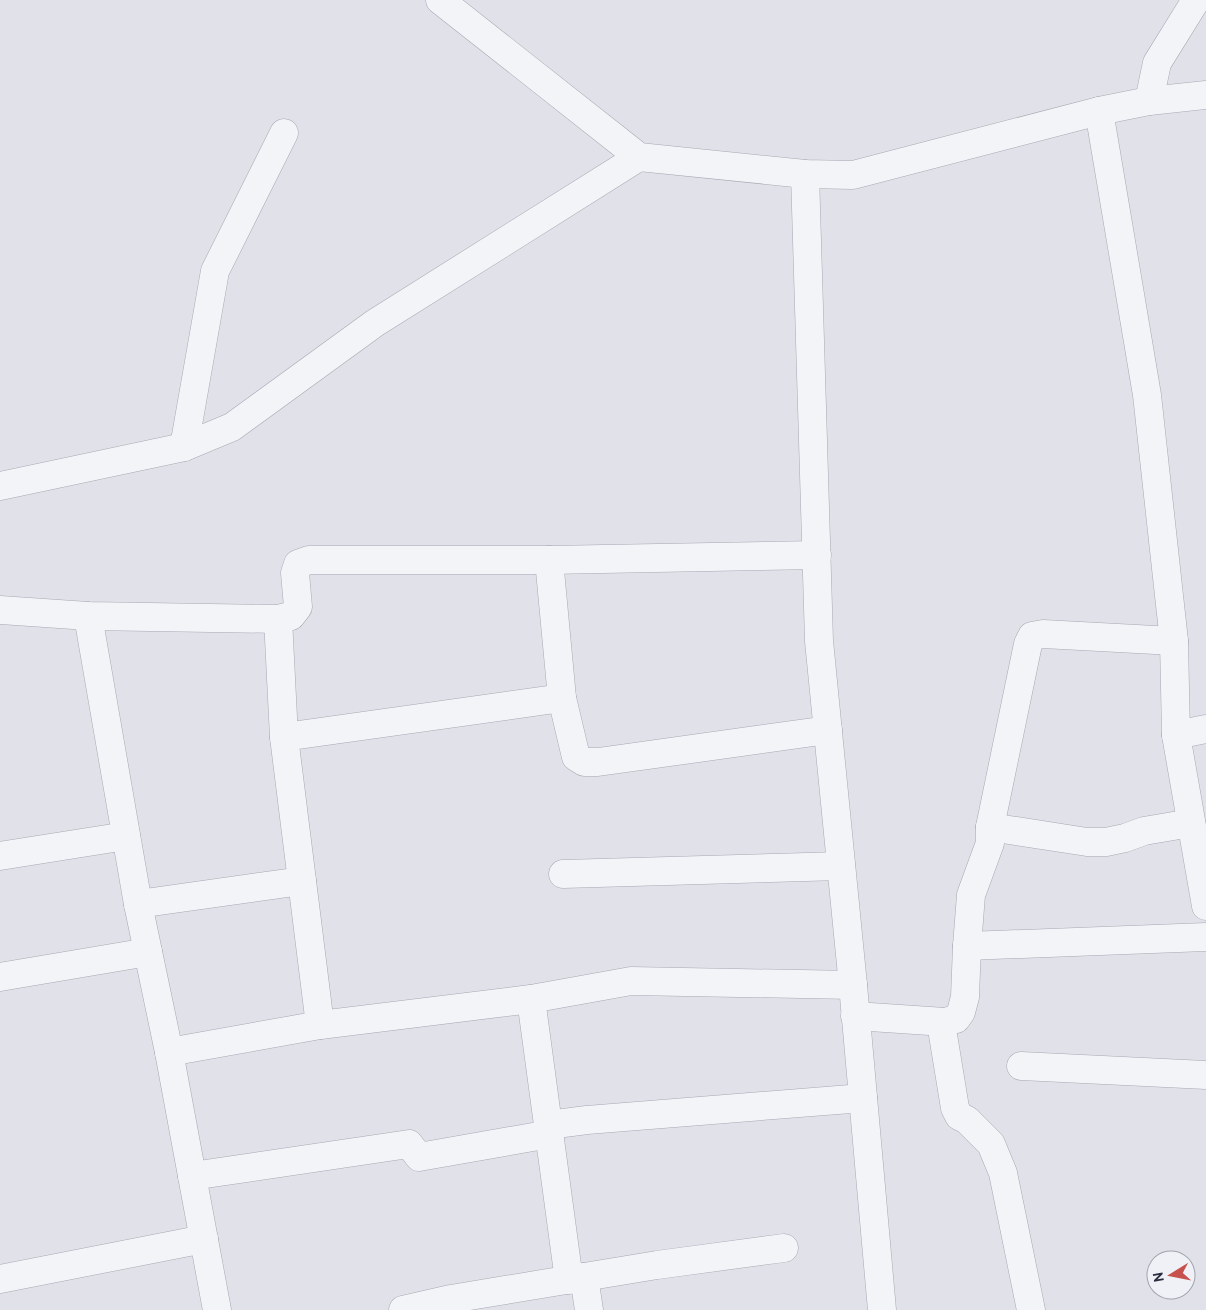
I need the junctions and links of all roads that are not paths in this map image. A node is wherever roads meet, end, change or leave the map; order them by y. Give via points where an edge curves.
1 (440, 0) edge
2 (1196, 0) edge
3 (1206, 95) edge
4 (1149, 101) junction
5 (1099, 111) junction
6 (284, 134) dead end
7 (639, 156) junction
8 (805, 174) junction
9 (184, 447) junction
10 (0, 486) edge
11 (817, 556) junction
12 (549, 560) junction
13 (0, 610) edge
14 (88, 616) junction
15 (278, 619) junction
16 (1174, 641) junction
17 (562, 698) junction
18 (1206, 729) edge
19 (828, 730) junction
20 (1176, 735) junction
21 (284, 737) junction
22 (1191, 823) junction
23 (990, 827) junction
24 (126, 836) junction
25 (0, 856) edge
26 (1202, 858) edge
27 (841, 866) junction
28 (563, 874) dead end
29 (302, 881) junction
30 (138, 904) junction
31 (1206, 906) edge
32 (1206, 937) edge
33 (967, 946) junction
34 (148, 952) junction
35 (0, 978) edge
36 (852, 985) junction
37 (531, 999) junction
38 (855, 1016) junction
39 (946, 1022) junction
40 (320, 1025) junction
41 (168, 1052) junction
42 (1021, 1066) dead end
43 (1206, 1075) edge
44 (863, 1098) junction
45 (549, 1129) junction
46 (192, 1176) junction
47 (204, 1239) junction
48 (784, 1248) dead end
49 (0, 1279) edge
50 (577, 1279) junction
51 (452, 1305) edge
52 (217, 1310) edge
53 (403, 1310) edge
54 (589, 1310) edge
55 (882, 1310) edge
56 (1031, 1310) edge

1 - 7 street
2 - 4 street via 1157,63
3 - 4 street
4 - 5 street
5 - 8 street via 853,175
5 - 16 street via 1147,395
6 - 9 street via 215,271
7 - 8 street
7 - 9 street via 375,322 232,427
8 - 11 street
9 - 10 street
11 - 12 street
11 - 19 street via 819,641
12 - 15 street via 309,560 298,564 295,572 298,607 291,616
12 - 17 street
13 - 14 street
14 - 15 street
14 - 24 street
15 - 21 street
16 - 20 street
16 - 23 street via 1032,636
17 - 19 street via 576,757 584,762
17 - 21 street
18 - 20 street
19 - 27 street
20 - 22 street
21 - 29 street
22 - 23 street via 1106,842
22 - 26 street
23 - 33 street via 990,843 971,895
24 - 25 street
24 - 30 street
26 - 31 street
27 - 28 street
27 - 36 street
29 - 30 street
29 - 40 street
30 - 34 street
32 - 33 street
33 - 39 street via 965,997 961,1012 956,1019
34 - 35 street
34 - 41 street
36 - 37 street via 631,981
36 - 38 street
37 - 40 street
37 - 45 street
38 - 39 street
38 - 44 street
39 - 56 street via 942,1029 955,1108 959,1116 991,1144 1003,1172
40 - 41 street
41 - 46 street
42 - 43 street
44 - 45 street via 587,1120
44 - 55 street
45 - 46 street via 419,1157 409,1144
45 - 50 street
46 - 47 street
47 - 49 street
47 - 52 street
48 - 50 street
50 - 51 street
50 - 54 street
51 - 53 street

